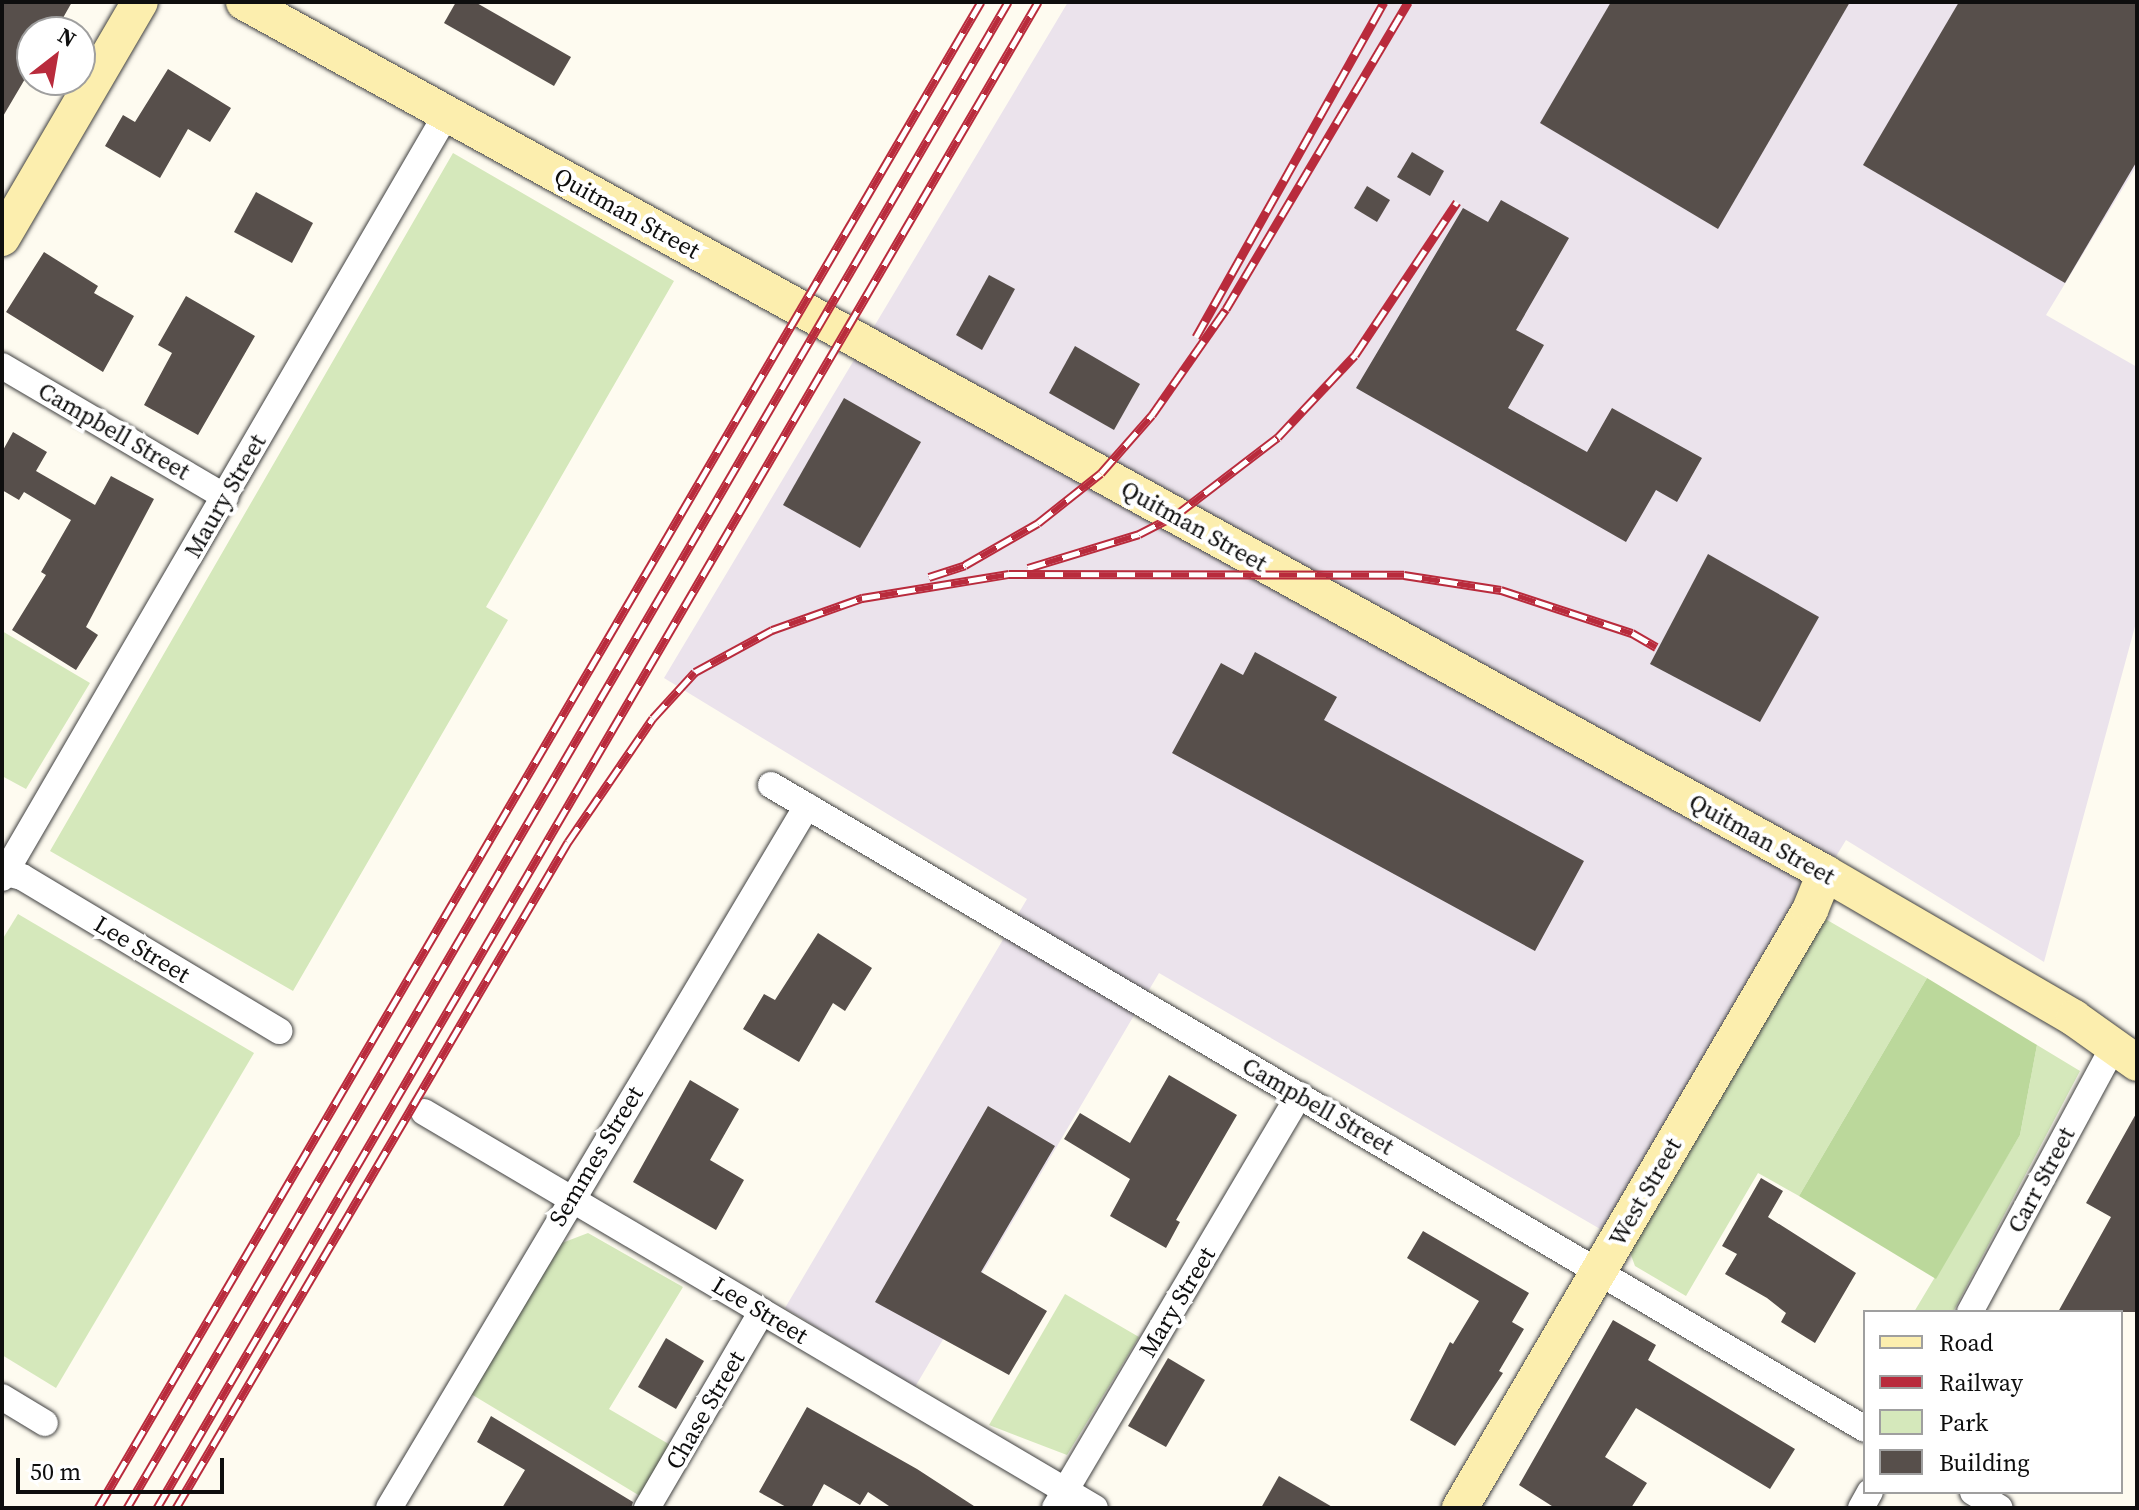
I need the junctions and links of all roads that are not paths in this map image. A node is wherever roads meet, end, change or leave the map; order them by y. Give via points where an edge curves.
1 (140, 2) edge
2 (244, 2) edge
3 (447, 113) junction
4 (2, 238) edge
5 (2, 366) edge
6 (225, 497) junction
7 (771, 785) dead end
8 (807, 806) junction
9 (1825, 873) junction
10 (3, 874) edge
11 (279, 1031) dead end
12 (2125, 1056) edge
13 (1299, 1095) junction
14 (424, 1112) dead end
15 (571, 1197) junction
16 (1599, 1271) junction
17 (1971, 1310) edge
18 (762, 1311) junction
19 (2, 1397) edge
20 (45, 1423) dead end
21 (1863, 1428) edge
22 (1976, 1494) edge
23 (1060, 1499) edge
24 (389, 1508) edge
25 (647, 1508) edge
26 (1095, 1508) edge
27 (1460, 1508) edge
28 (2000, 1508) edge

1 - 4 main road
2 - 3 main road, Quitman Street
3 - 6 street, Maury Street
3 - 9 main road, Quitman Street
5 - 6 street, Campbell Street
6 - 10 street, Maury Street
7 - 8 street, Campbell Street
8 - 13 street, Campbell Street
8 - 15 street, Semmes Street
9 - 12 main road, Quitman Street via 2074,1018
9 - 16 main road, West Street via 1810,910
10 - 11 street, Lee Street via 22,877
12 - 17 street, Carr Street
13 - 16 street, Campbell Street
13 - 23 street, Mary Street
14 - 15 street, Lee Street
15 - 18 street, Lee Street
15 - 24 street, Semmes Street
16 - 21 street, Campbell Street
16 - 27 main road, West Street
18 - 23 street, Lee Street
18 - 25 street, Chase Street
19 - 20 street
22 - 28 street
23 - 26 street, Lee Street

